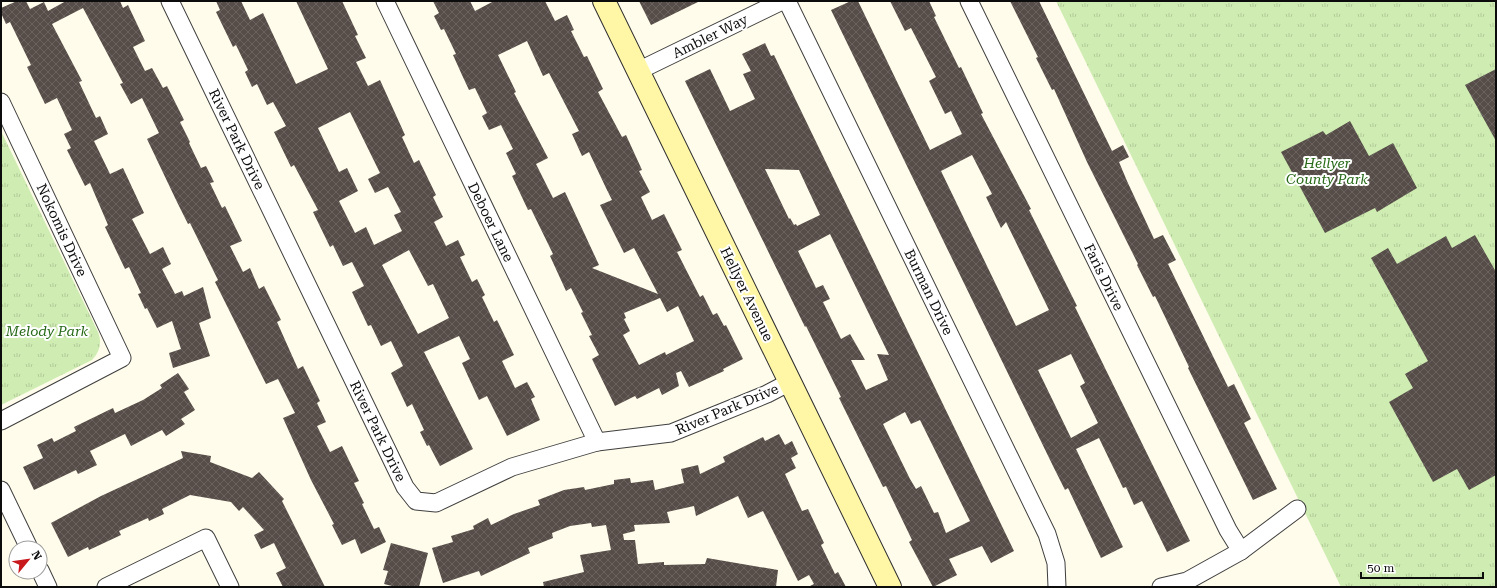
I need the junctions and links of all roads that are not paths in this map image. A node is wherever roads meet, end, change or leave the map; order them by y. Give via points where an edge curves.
1 (170, 1) edge
2 (385, 1) edge
3 (604, 1) edge
4 (782, 1) edge
5 (787, 1) edge
6 (969, 1) edge
7 (638, 71) junction
8 (1, 102) edge
9 (790, 382) junction
10 (1, 420) edge
11 (597, 442) junction
12 (1, 490) edge
13 (1297, 509) dead end
14 (25, 540) edge
15 (1241, 551) junction
16 (106, 587) edge
17 (230, 587) edge
18 (890, 587) edge
19 (1057, 587) edge
20 (1161, 587) edge

1 - 11 street, River Park Drive via 405,487 416,501 436,503 512,468
2 - 11 street, Deboer Lane
3 - 7 street, Hellyer Avenue
4 - 7 street, Ambler Way
5 - 19 street, Burman Drive via 1047,534 1056,562
6 - 15 street, Faris Drive via 1228,530
7 - 9 street, Hellyer Avenue
8 - 10 street, Nokomis Drive via 122,358
9 - 11 street, River Park Drive via 767,394 670,433
9 - 18 street, Hellyer Avenue
12 - 14 street
13 - 15 street
15 - 20 street via 1187,581
16 - 17 street via 206,538

